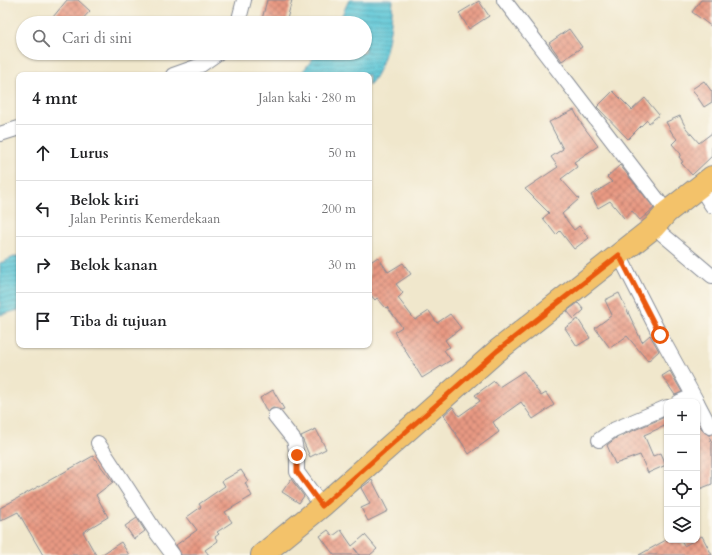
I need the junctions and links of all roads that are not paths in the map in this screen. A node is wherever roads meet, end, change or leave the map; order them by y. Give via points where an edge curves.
1 (244, 0) edge
2 (504, 0) edge
3 (240, 16) edge
4 (208, 60) edge
5 (181, 72) edge
6 (16, 129) edge
7 (0, 134) edge
8 (706, 182) edge
9 (712, 206) edge
10 (661, 219) junction
11 (619, 255) junction
12 (712, 276) edge
13 (695, 399) edge
14 (664, 408) edge
15 (700, 408) edge
16 (275, 416) dead end
17 (710, 427) dead end
18 (599, 440) dead end
19 (98, 443) dead end
20 (322, 506) junction
21 (173, 555) edge
22 (262, 555) edge

1 - 3 street
2 - 10 street
4 - 5 street
6 - 7 street
8 - 9 street
8 - 10 main road
10 - 11 main road
10 - 12 street
11 - 13 street
11 - 20 main road via 497,351
14 - 18 street via 613,430
15 - 17 street
16 - 20 street via 294,440 297,472
19 - 21 street
20 - 22 main road

